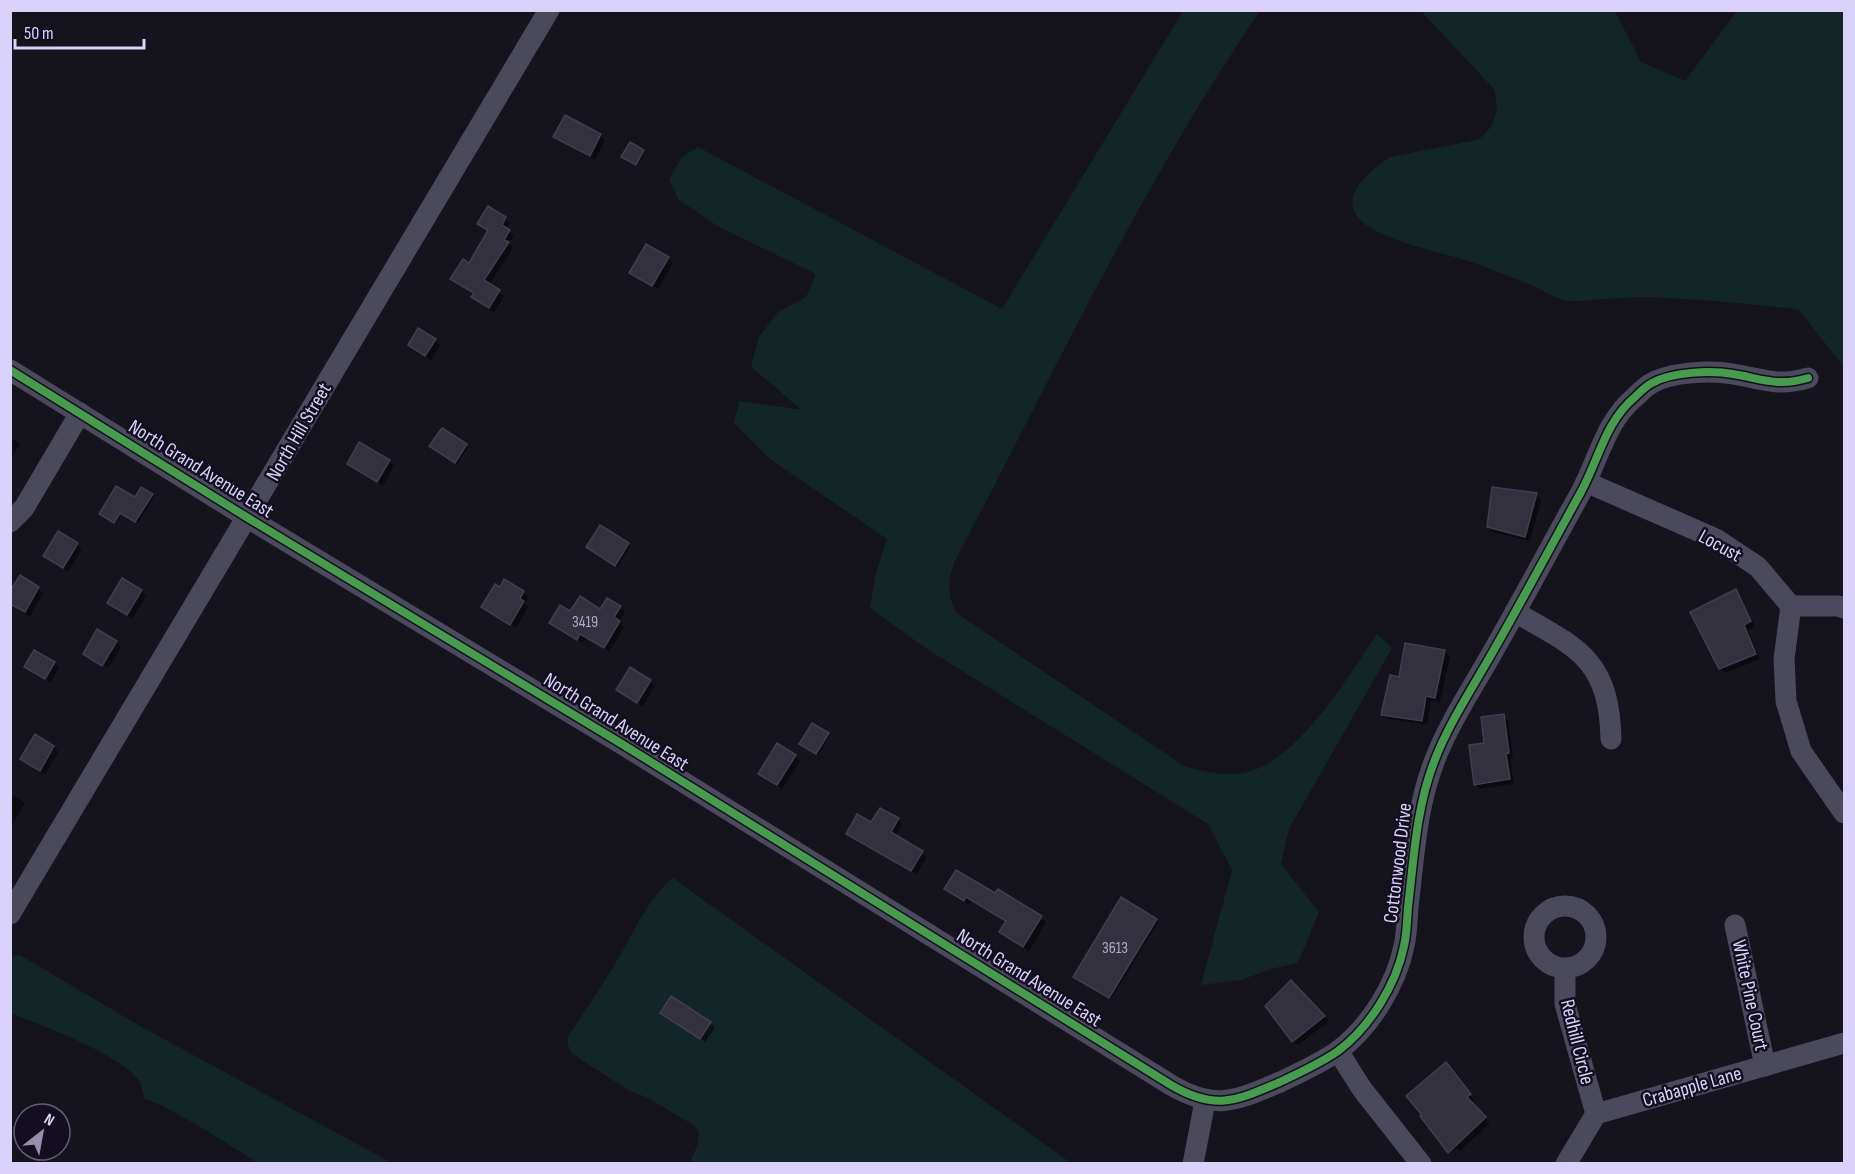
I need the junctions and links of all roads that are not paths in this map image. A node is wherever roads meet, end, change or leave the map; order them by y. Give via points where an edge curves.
1 (549, 10) edge
2 (10, 370) edge
3 (1808, 378) dead end
4 (80, 413) junction
5 (1586, 483) junction
6 (248, 518) junction
7 (10, 522) edge
8 (1791, 606) junction
9 (1845, 608) edge
10 (1515, 612) junction
11 (1611, 739) dead end
12 (1845, 813) edge
13 (10, 914) edge
14 (1736, 925) dead end
15 (1565, 969) dead end
16 (1845, 1043) edge
17 (1338, 1051) junction
18 (1765, 1066) junction
19 (1205, 1101) junction
20 (1596, 1114) junction
21 (1193, 1164) edge
22 (1421, 1164) edge
23 (1566, 1164) edge

1 - 6 street, North Hill Street
2 - 4 street, North Grand Avenue East
3 - 5 street, Cottonwood Drive via 1773,383 1730,373 1700,372 1653,382 1632,399 1605,435
4 - 6 street, North Grand Avenue East
4 - 7 street via 30,498
5 - 8 street, Locust via 1723,544 1758,567
5 - 10 street, Cottonwood Drive
6 - 13 street, North Hill Street
6 - 19 street, North Grand Avenue East via 1172,1085
8 - 9 street
8 - 12 street via 1784,658 1786,701 1801,751
10 - 11 street via 1574,645 1592,664 1611,712
10 - 17 street, Cottonwood Drive via 1435,759 1421,802 1404,946 1396,973 1377,1009
14 - 18 street, White Pine Court
15 - 20 street, Redhill Circle via 1565,1004
16 - 18 street, Crabapple Lane
17 - 19 street, Cottonwood Drive via 1257,1092 1224,1101
17 - 22 street via 1362,1089
18 - 20 street, Crabapple Lane
19 - 21 street
20 - 23 street

